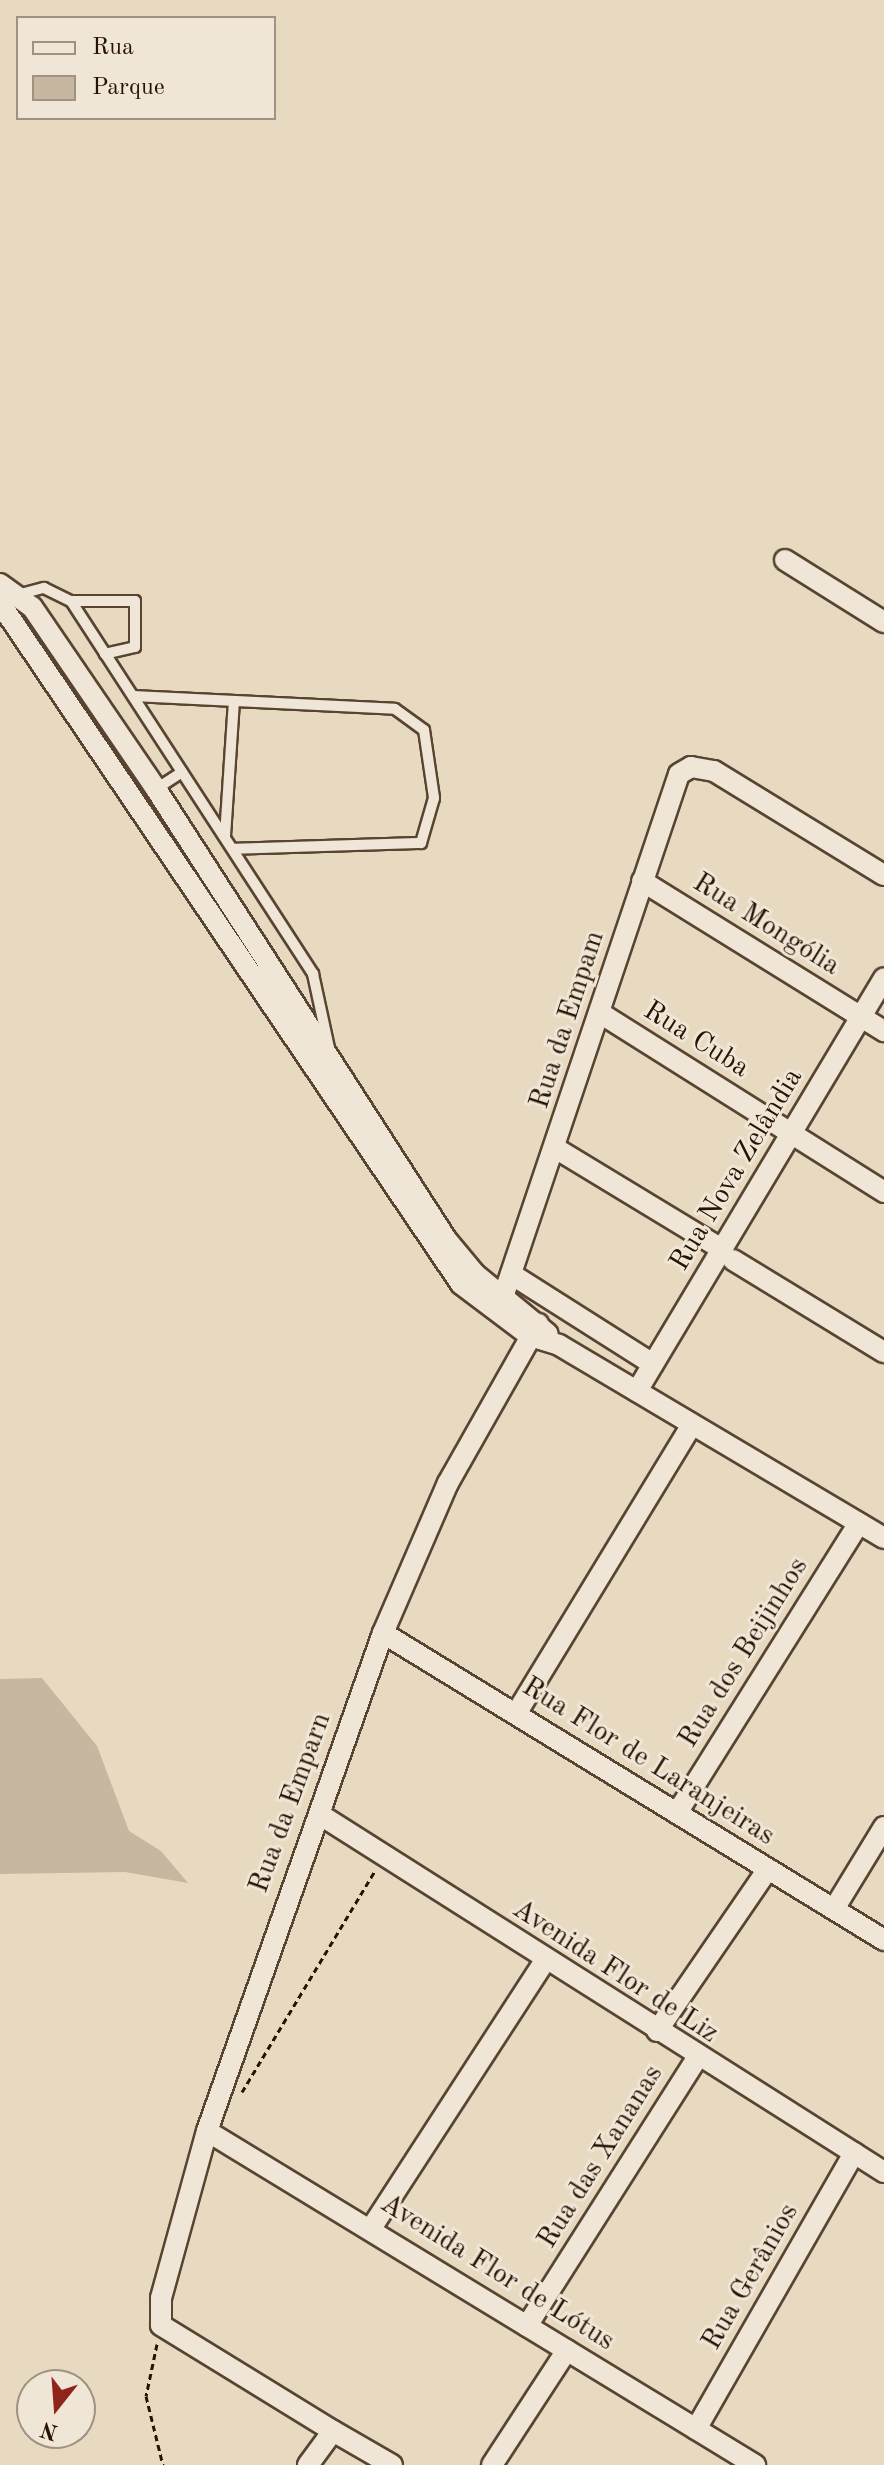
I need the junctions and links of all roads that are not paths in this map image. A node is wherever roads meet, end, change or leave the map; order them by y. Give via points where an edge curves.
1 (785, 560) dead end
2 (6, 594) edge
3 (71, 601) junction
4 (884, 622) edge
5 (105, 654) junction
6 (133, 696) junction
7 (234, 701) junction
8 (182, 772) junction
9 (147, 794) junction
10 (225, 836) junction
11 (233, 849) junction
12 (884, 875) edge
13 (642, 881) junction
14 (884, 978) edge
15 (600, 1013) junction
16 (861, 1016) junction
17 (884, 1031) edge
18 (329, 1048) junction
19 (791, 1134) junction
20 (555, 1148) junction
21 (884, 1192) edge
22 (727, 1255) junction
23 (511, 1274) junction
24 (500, 1305) junction
25 (534, 1330) junction
26 (884, 1352) edge
27 (653, 1364) junction
28 (637, 1391) junction
29 (692, 1425) junction
30 (859, 1523) junction
31 (884, 1538) edge
32 (383, 1633) junction
33 (516, 1714) junction
34 (677, 1813) junction
35 (319, 1814) junction
36 (884, 1827) edge
37 (768, 1869) junction
38 (834, 1909) junction
39 (884, 1940) edge
40 (545, 1961) junction
41 (657, 2031) junction
42 (697, 2058) junction
43 (207, 2131) junction
44 (854, 2153) junction
45 (884, 2172) edge
46 (372, 2227) junction
47 (527, 2326) junction
48 (567, 2350) junction
49 (696, 2429) junction
50 (333, 2431) junction
51 (308, 2465) edge
52 (392, 2465) edge
53 (492, 2465) edge
54 (755, 2465) edge

1 - 4 street
2 - 3 lane via 44,588
2 - 9 street
3 - 5 lane
3 - 5 lane via 135,601 135,647
5 - 6 lane
6 - 7 lane
6 - 8 lane
7 - 10 lane
7 - 11 lane via 395,709 412,717 424,730 434,798 428,835 404,849
8 - 9 lane
8 - 10 lane
9 - 18 street
9 - 24 street via 428,1242 461,1284
10 - 11 lane
11 - 18 lane via 313,974
12 - 13 street, Rua da Empam via 714,771 691,767 671,784
13 - 15 street, Rua da Empam
13 - 16 street, Rua Mongólia
14 - 16 street, Rua Nova Zelândia
15 - 19 street, Rua Cuba
15 - 20 street, Rua da Empam
16 - 17 street, Rua Mongólia
16 - 19 street, Rua Nova Zelândia
18 - 24 street via 446,1239
19 - 21 street, Rua Cuba
19 - 22 street, Rua Nova Zelândia
20 - 22 street
20 - 23 street, Rua da Empam
22 - 26 street
22 - 27 street, Rua Nova Zelândia
23 - 24 street, Rua da Empam
23 - 27 street
24 - 25 street
25 - 28 street
25 - 32 street, Rua da Emparn via 448,1483
27 - 28 street, Rua Nova Zelândia
28 - 29 street
29 - 30 street
29 - 33 street
30 - 31 street
30 - 34 street, Rua dos Beijinhos
32 - 33 street, Rua Flor de Laranjeiras
32 - 35 street, Rua da Emparn
33 - 34 street, Rua Flor de Laranjeiras
34 - 37 street, Rua Flor de Laranjeiras
35 - 40 street, Avenida Flor de Liz
35 - 43 street, Rua da Emparn
36 - 38 street
37 - 38 street, Rua Flor de Laranjeiras
37 - 41 street
38 - 39 street, Rua Flor de Laranjeiras
40 - 41 street, Avenida Flor de Liz
40 - 46 street
41 - 42 street, Avenida Flor de Liz
42 - 44 street, Avenida Flor de Liz
42 - 47 street, Rua das Xananas
43 - 46 street, Avenida Flor de Lótus
43 - 50 street, Rua da Emparn via 161,2298 161,2325
44 - 45 street, Avenida Flor de Liz
44 - 49 street, Rua Gerânios
46 - 47 street, Avenida Flor de Lótus
47 - 48 street, Avenida Flor de Lótus
48 - 49 street, Avenida Flor de Lótus
48 - 53 street
49 - 54 street, Avenida Flor de Lótus
50 - 51 street
50 - 52 street

